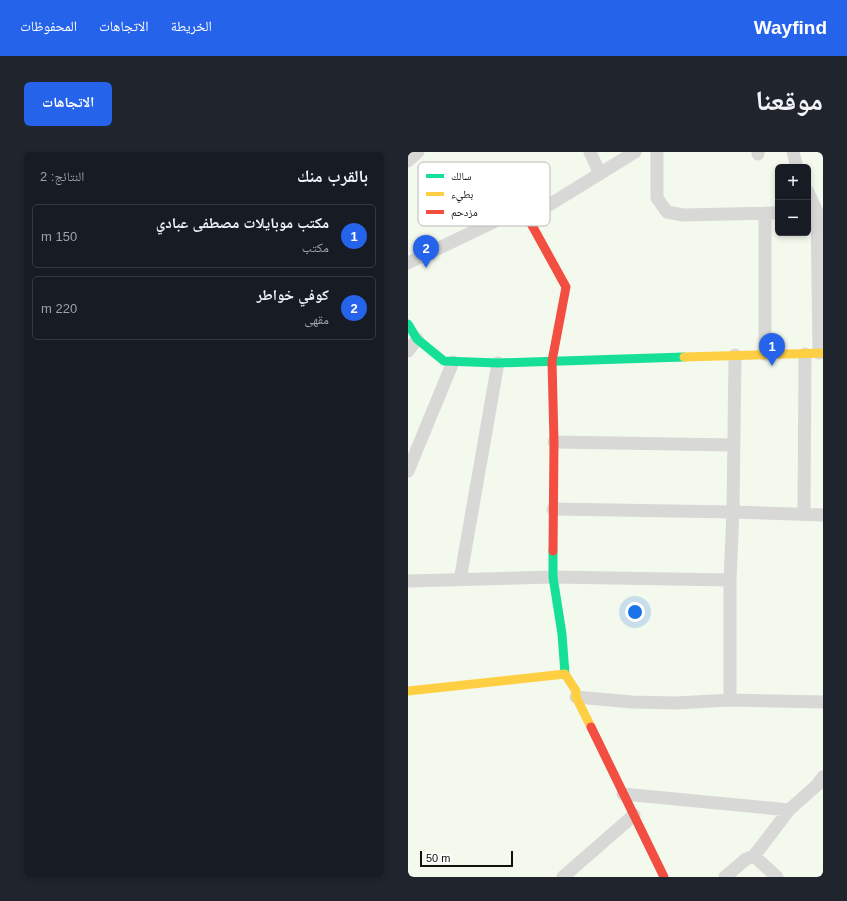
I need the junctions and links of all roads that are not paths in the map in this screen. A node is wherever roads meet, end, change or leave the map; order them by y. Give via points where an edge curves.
1 (418, 152) edge
2 (590, 152) edge
3 (635, 152) edge
4 (657, 152) edge
5 (793, 152) edge
6 (408, 161) edge
7 (796, 164) edge
8 (600, 174) junction
9 (811, 200) edge
10 (550, 205) edge
11 (816, 212) edge
12 (772, 213) edge
13 (485, 226) edge
14 (532, 226) edge
15 (408, 263) edge
16 (820, 286) edge
17 (408, 324) edge
18 (417, 339) junction
19 (408, 351) edge
20 (821, 353) edge
21 (765, 354) junction
22 (804, 354) junction
23 (735, 355) junction
24 (552, 361) junction
25 (453, 362) junction
26 (498, 363) junction
27 (554, 442) junction
28 (734, 445) junction
29 (408, 471) edge
30 (553, 510) junction
31 (734, 512) junction
32 (804, 514) junction
33 (823, 515) edge
34 (553, 577) junction
35 (460, 580) junction
36 (730, 580) junction
37 (408, 581) edge
38 (565, 674) junction
39 (408, 691) edge
40 (576, 697) junction
41 (730, 700) junction
42 (823, 702) edge
43 (821, 784) edge
44 (623, 794) junction
45 (790, 810) junction
46 (634, 815) junction
47 (754, 856) junction
48 (562, 877) edge
49 (664, 877) edge
50 (725, 877) edge
51 (777, 877) edge

1 - 6 street
2 - 8 street
3 - 8 street
4 - 12 street via 657,198 667,212 683,215
5 - 7 street
8 - 10 street
9 - 11 street
11 - 16 street
12 - 21 street
13 - 15 street
14 - 24 street via 566,287
16 - 20 street
17 - 18 street
18 - 19 street
18 - 25 street via 444,361
20 - 22 street
21 - 22 street
21 - 23 street
22 - 32 street
23 - 24 street
23 - 28 street
24 - 26 street
24 - 27 street
25 - 26 street
25 - 29 street
26 - 35 street
27 - 28 street
27 - 30 street
28 - 31 street
30 - 31 street
30 - 34 street
31 - 32 street
31 - 36 street
32 - 33 street
34 - 35 street
34 - 36 street
34 - 38 street
35 - 37 street
36 - 41 street
38 - 39 street
38 - 40 street via 576,691
40 - 41 street via 676,703
40 - 44 street
41 - 42 street
43 - 45 street
44 - 45 street
44 - 46 street
45 - 47 street
46 - 48 street
46 - 49 street
47 - 50 street via 746,859
47 - 51 street

